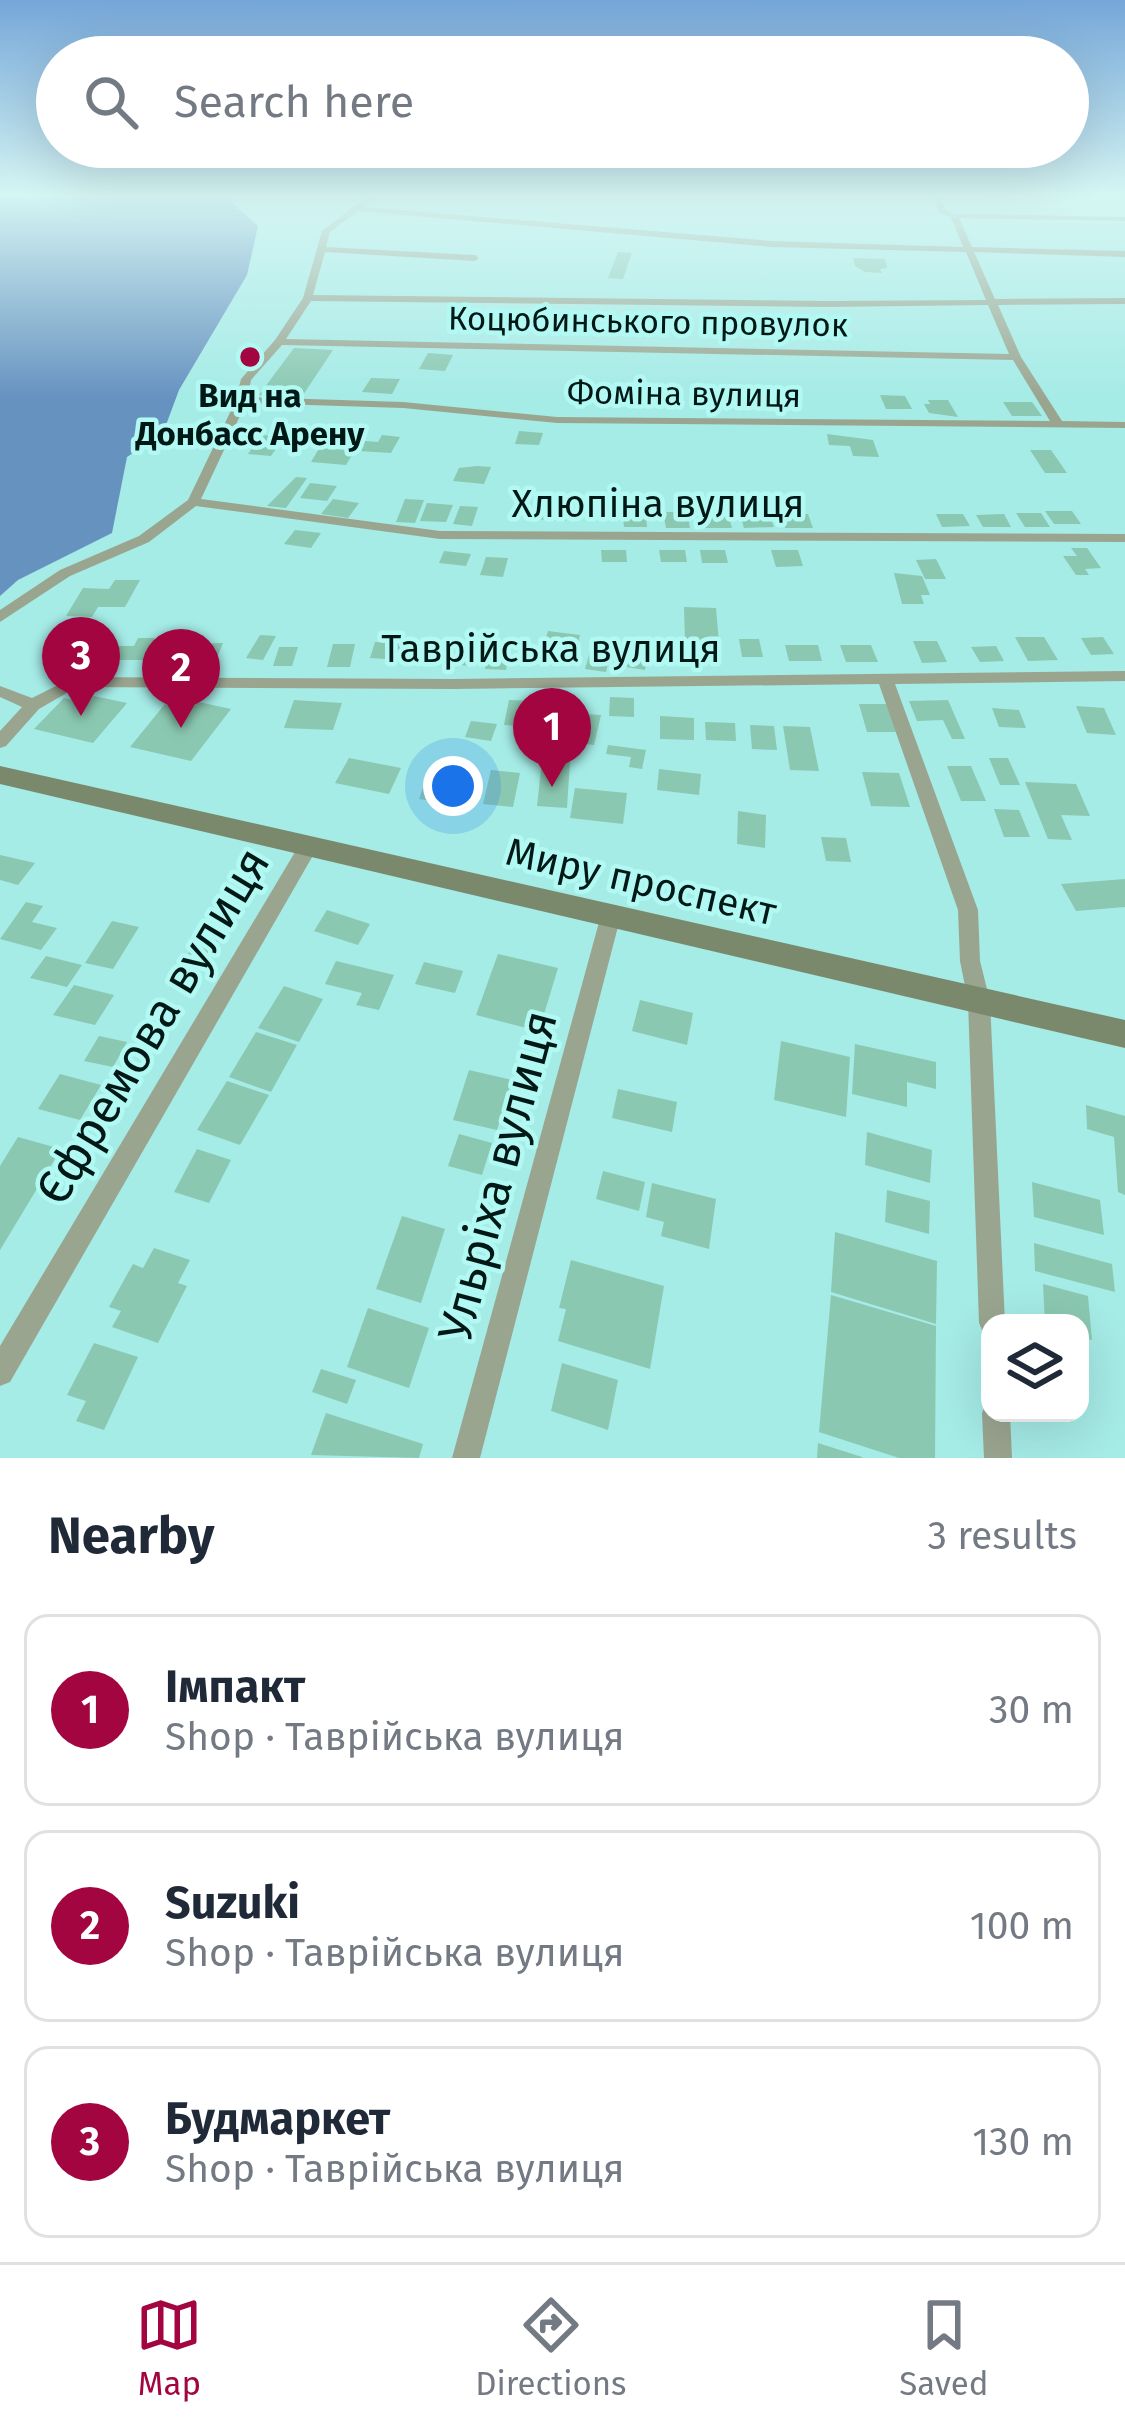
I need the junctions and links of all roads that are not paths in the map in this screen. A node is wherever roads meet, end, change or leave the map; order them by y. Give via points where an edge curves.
1 (318, 262) edge
2 (972, 262) edge
3 (308, 298) junction
4 (992, 300) junction
5 (1125, 301) edge
6 (279, 342) junction
7 (1016, 357) junction
8 (242, 400) junction
9 (1125, 425) edge
10 (1059, 426) junction
11 (193, 502) junction
12 (1125, 538) edge
13 (0, 617) edge
14 (1125, 676) edge
15 (885, 679) junction
16 (0, 691) edge
17 (33, 705) junction
18 (0, 742) edge
19 (4, 782) edge
20 (308, 847) junction
21 (611, 915) junction
22 (979, 1001) junction
23 (1125, 1034) edge
24 (992, 1314) edge
25 (0, 1372) edge
26 (996, 1422) edge
27 (466, 1458) edge
28 (998, 1458) edge

1 - 3 street
2 - 4 street
3 - 4 street
3 - 6 street
4 - 5 street
4 - 7 street
6 - 7 street, Коцюбинського провулок
6 - 8 street via 246,380
7 - 10 street
8 - 10 street, Фоміна вулиця via 557,420
8 - 11 street
9 - 10 street, Фоміна вулиця
11 - 12 street, Хлюпіна вулиця via 440,535
11 - 13 street via 144,539 65,574
14 - 15 street, Таврійська вулиця
15 - 17 street, Таврійська вулиця via 74,682
15 - 22 street via 968,910
16 - 17 street
17 - 18 street, Таврійська вулиця
19 - 20 main road, Миру проспект
20 - 21 main road, Миру проспект
20 - 25 street, Єфремова вулиця
21 - 22 main road, Миру проспект
21 - 27 street, Ульріха вулиця
22 - 23 main road, Миру проспект
22 - 24 street
26 - 28 street

